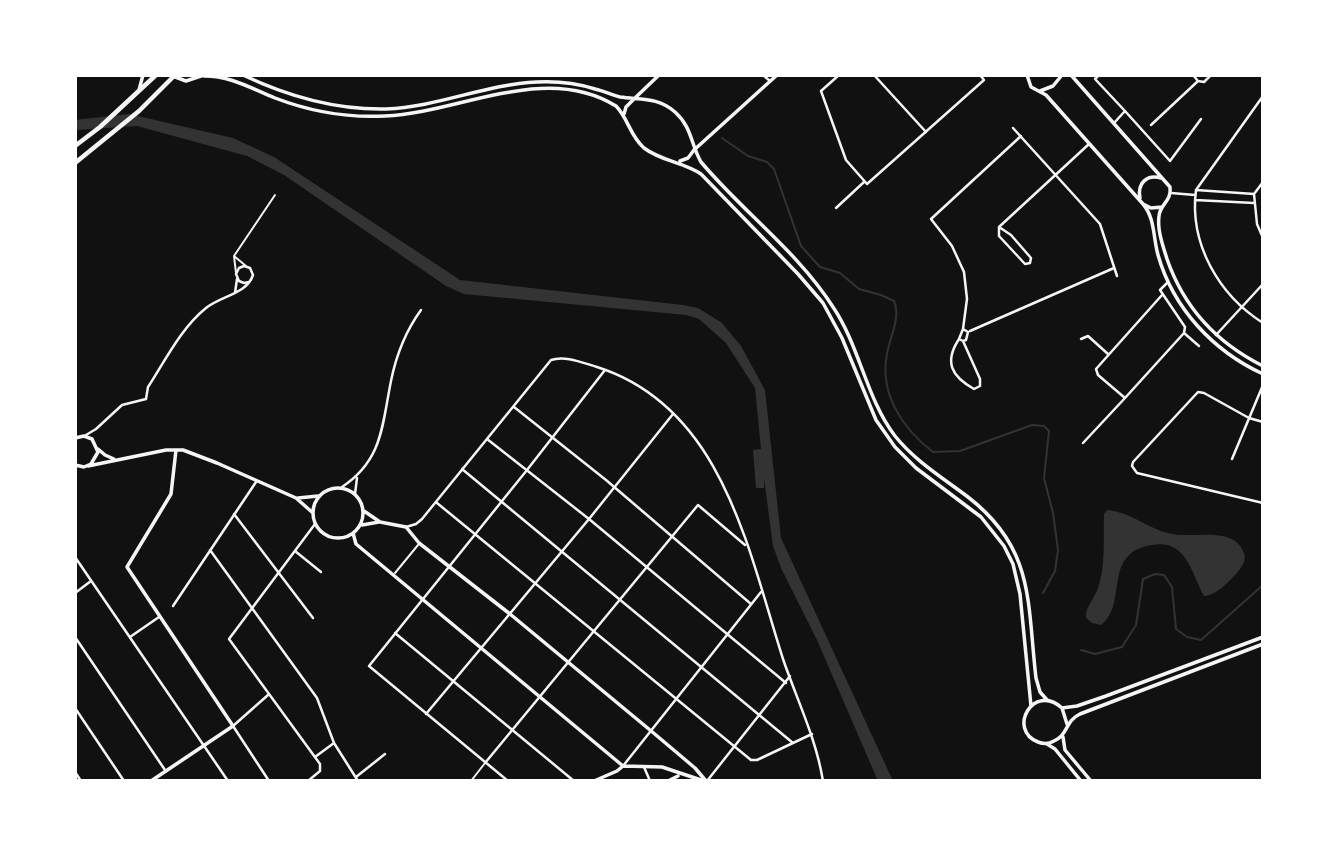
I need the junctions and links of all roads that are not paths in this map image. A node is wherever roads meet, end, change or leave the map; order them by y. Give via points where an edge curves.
1 (143, 75) edge
2 (156, 75) edge
3 (243, 75) edge
4 (659, 75) edge
5 (763, 75) edge
6 (777, 75) edge
7 (839, 75) edge
8 (874, 75) edge
9 (980, 75) edge
10 (1062, 75) edge
11 (1071, 75) edge
12 (1099, 75) edge
13 (1193, 75) edge
14 (1211, 75) edge
15 (173, 76) edge
16 (204, 76) edge
17 (1029, 76) edge
18 (770, 81) junction
19 (1198, 81) junction
20 (1040, 90) junction
21 (136, 95) junction
22 (1263, 96) edge
23 (636, 97) junction
24 (1125, 111) junction
25 (624, 117) junction
26 (1201, 119) dead end
27 (1114, 123) junction
28 (1152, 125) dead end
29 (1013, 128) dead end
30 (926, 132) junction
31 (1021, 136) junction
32 (1089, 144) junction
33 (75, 146) edge
34 (694, 150) junction
35 (678, 162) junction
36 (75, 163) edge
37 (1056, 174) junction
38 (1163, 179) junction
39 (864, 182) junction
40 (1263, 182) edge
41 (1171, 193) junction
42 (275, 195) dead end
43 (1195, 195) junction
44 (1254, 198) junction
45 (1263, 199) edge
46 (1142, 202) junction
47 (1164, 206) junction
48 (836, 208) dead end
49 (999, 227) junction
50 (1263, 238) edge
51 (234, 256) junction
52 (247, 266) junction
53 (1114, 268) junction
54 (237, 276) junction
55 (1118, 276) dead end
56 (249, 282) junction
57 (1168, 282) junction
58 (1263, 284) edge
59 (235, 293) junction
60 (1162, 295) junction
61 (1241, 308) junction
62 (421, 310) dead end
63 (1263, 323) edge
64 (964, 329) junction
65 (968, 332) junction
66 (1184, 333) junction
67 (1216, 335) junction
68 (1081, 339) dead end
69 (961, 340) junction
70 (1199, 346) dead end
71 (1108, 355) junction
72 (1263, 366) edge
73 (605, 370) junction
74 (1263, 374) edge
75 (1263, 385) edge
76 (1125, 398) junction
77 (513, 406) junction
78 (673, 414) junction
79 (1249, 418) junction
80 (1263, 422) edge
81 (96, 429) junction
82 (78, 437) edge
83 (553, 437) junction
84 (487, 439) junction
85 (94, 442) junction
86 (1083, 443) dead end
87 (97, 448) junction
88 (176, 450) junction
89 (117, 459) junction
90 (1232, 459) dead end
91 (88, 466) junction
92 (75, 467) edge
93 (462, 469) junction
94 (527, 470) junction
95 (357, 478) junction
96 (256, 482) junction
97 (342, 487) junction
98 (614, 487) junction
99 (355, 494) junction
100 (319, 496) junction
101 (296, 498) junction
102 (436, 502) junction
103 (502, 502) junction
104 (1263, 503) edge
105 (364, 511) junction
106 (313, 513) junction
107 (234, 514) junction
108 (589, 519) junction
109 (380, 522) junction
110 (316, 524) junction
111 (360, 526) junction
112 (406, 527) junction
113 (354, 533) junction
114 (476, 535) junction
115 (733, 535) junction
116 (743, 535) junction
117 (672, 536) junction
118 (419, 543) junction
119 (747, 548) junction
120 (210, 550) junction
121 (295, 551) junction
122 (562, 552) junction
123 (75, 557) edge
124 (450, 567) junction
125 (647, 568) junction
126 (321, 572) dead end
127 (278, 574) junction
128 (394, 574) junction
129 (91, 581) junction
130 (536, 583) junction
131 (761, 592) junction
132 (75, 593) edge
133 (423, 599) junction
134 (620, 600) junction
135 (751, 604) junction
136 (173, 606) dead end
137 (251, 608) junction
138 (510, 614) junction
139 (160, 617) junction
140 (313, 618) dead end
141 (593, 632) junction
142 (396, 633) junction
143 (727, 634) junction
144 (75, 637) edge
145 (130, 637) junction
146 (1263, 637) edge
147 (1263, 644) edge
148 (481, 647) junction
149 (568, 663) junction
150 (701, 667) junction
151 (787, 670) junction
152 (778, 676) junction
153 (790, 676) junction
154 (453, 681) junction
155 (785, 684) junction
156 (793, 686) junction
157 (268, 695) junction
158 (540, 696) junction
159 (676, 699) junction
160 (1048, 701) junction
161 (1031, 706) junction
162 (75, 708) edge
163 (1062, 708) junction
164 (426, 714) junction
165 (760, 715) junction
166 (1067, 724) junction
167 (233, 726) junction
168 (650, 730) junction
169 (512, 731) junction
170 (1064, 733) junction
171 (812, 734) junction
172 (334, 743) junction
173 (793, 743) junction
174 (1045, 743) junction
175 (204, 745) junction
176 (735, 747) junction
177 (385, 754) dead end
178 (315, 757) junction
179 (485, 763) junction
180 (622, 766) junction
181 (644, 767) junction
182 (166, 771) junction
183 (75, 772) edge
184 (681, 775) junction
185 (698, 775) junction
186 (357, 779) edge
187 (152, 780) edge
188 (81, 781) edge
189 (124, 781) edge
190 (228, 781) edge
191 (269, 781) edge
192 (308, 781) edge
193 (471, 781) edge
194 (508, 781) edge
195 (574, 781) edge
196 (594, 781) edge
197 (650, 781) edge
198 (668, 781) edge
199 (705, 781) edge
200 (823, 781) edge
201 (1081, 781) edge
202 (1091, 781) edge

1 - 21 main road
2 - 21 main road
3 - 23 main road via 308,100 370,109 414,106 533,82 572,84
4 - 23 main road
5 - 18 street
6 - 18 main road
7 - 39 street via 821,92 846,160
8 - 30 street
9 - 30 street via 984,80
10 - 20 main road via 1053,86
11 - 27 main road
12 - 24 street via 1095,79
13 - 19 street
14 - 19 street
15 - 16 main road via 186,81
15 - 36 main road via 147,104
16 - 25 main road via 229,78 286,101 345,115 405,114 505,93 550,89 602,99
17 - 20 main road via 1031,87
18 - 34 main road
19 - 28 street
20 - 32 main road
21 - 33 main road
22 - 43 street
23 - 25 main road
23 - 34 main road via 675,112 690,129
24 - 26 street via 1170,162
24 - 27 street
25 - 35 main road via 643,146
27 - 38 main road
29 - 31 street
30 - 39 street
31 - 37 street
31 - 64 street via 931,219 952,246 964,272
32 - 37 street
32 - 46 main road
34 - 35 main road
34 - 160 main road via 826,296 895,435 922,463 984,510 1006,537 1027,585 1036,678
35 - 161 main road via 709,182 812,290 832,318 867,401 890,440 916,468 981,517 1004,546 1020,594
37 - 49 street
37 - 53 street via 1100,224
38 - 41 main road
38 - 46 main road via 1153,176 1143,181 1139,191
39 - 48 street
40 - 44 street
41 - 43 street
41 - 47 main road
42 - 51 street
43 - 44 street
43 - 44 street
43 - 61 street via 1200,242 1207,260
44 - 45 street
44 - 50 street
46 - 47 main road via 1155,209
46 - 57 main road via 1151,218
47 - 67 main road via 1160,234 1170,267 1191,308
49 - 49 street via 1005,243 1025,264 1031,262
51 - 52 street
51 - 54 street
52 - 54 street via 239,268
52 - 56 street via 253,275
53 - 55 street
53 - 65 street
54 - 56 street via 241,282
54 - 59 street
56 - 59 street
57 - 60 street via 1160,290
57 - 74 main road via 1206,336
58 - 61 street
59 - 81 street via 213,303 191,323 148,387 146,400 122,405
60 - 66 street via 1185,327
60 - 71 street
61 - 63 street
61 - 67 street
62 - 95 street via 396,360 380,441
64 - 65 street
64 - 69 street
65 - 69 street via 966,340
66 - 70 street
66 - 76 street
67 - 72 main road
68 - 71 street via 1088,336
69 - 69 street via 951,352 952,369 974,389 980,386 980,379
71 - 76 street via 1096,369 1098,375
73 - 77 street via 554,358
73 - 78 street via 631,381
73 - 83 street
75 - 79 street
76 - 86 street
77 - 83 street
77 - 84 street
78 - 98 street
78 - 116 street via 719,474
79 - 80 street
79 - 90 street
79 - 104 street via 1198,392 1132,466 1137,472
81 - 82 street
81 - 85 street
82 - 85 main road
83 - 94 street
83 - 98 street
84 - 93 street
84 - 94 street
85 - 87 main road
87 - 89 main road
87 - 91 main road via 96,459
88 - 89 main road
88 - 96 main road
88 - 139 main road via 171,494 127,567
89 - 91 main road
91 - 92 main road
93 - 102 street
93 - 103 street
94 - 103 street
94 - 108 street
95 - 97 street
95 - 99 street
96 - 101 main road
96 - 107 street
97 - 99 main road
97 - 100 main road
98 - 108 street
98 - 117 street
99 - 105 main road
100 - 101 main road
100 - 106 main road
101 - 106 main road
102 - 112 street via 419,522
102 - 114 street
103 - 114 street
103 - 122 street
105 - 109 main road
105 - 111 main road
106 - 110 main road
107 - 120 street
107 - 127 street
108 - 122 street
108 - 125 street
109 - 111 main road
109 - 112 main road
110 - 113 main road via 335,538
110 - 121 street
111 - 113 main road
112 - 118 main road
113 - 128 main road via 356,544
114 - 124 street
114 - 130 street
115 - 116 street
115 - 117 street via 698,505
115 - 119 street
116 - 119 street
117 - 125 street
117 - 135 street
118 - 124 main road
118 - 128 street
119 - 131 street
120 - 136 street
120 - 137 street
121 - 126 street
121 - 127 street
122 - 130 street
122 - 134 street
123 - 129 street
124 - 133 street
124 - 138 main road
125 - 134 street
125 - 143 street
127 - 137 street
127 - 140 street
128 - 133 main road
129 - 132 street
129 - 145 street
130 - 138 street
130 - 141 street
131 - 135 street
131 - 151 street
133 - 142 street
133 - 148 main road
134 - 141 street
134 - 150 street
135 - 143 street
137 - 157 street via 229,640
137 - 172 street via 317,698
138 - 148 street
138 - 149 main road
139 - 145 street
139 - 167 main road
141 - 149 street
141 - 159 street
142 - 154 street
142 - 164 street via 369,666
143 - 150 street
143 - 152 street
144 - 182 street
145 - 175 street
146 - 163 main road
147 - 166 main road via 1080,714
148 - 154 street
148 - 158 main road
149 - 158 street
149 - 168 main road
150 - 159 street
150 - 165 street
151 - 152 street
151 - 153 street
152 - 155 street
153 - 155 street
153 - 156 street
154 - 164 street
154 - 169 street
155 - 156 street
155 - 165 street
156 - 171 street
157 - 167 street
157 - 178 street
158 - 169 street
158 - 180 main road
159 - 168 street
159 - 176 street
160 - 161 main road
160 - 163 main road
161 - 174 main road via 1024,720 1027,732
162 - 189 street
163 - 166 main road
164 - 179 street
165 - 173 street
165 - 176 street
166 - 170 main road
167 - 175 main road
167 - 191 street
168 - 180 street
168 - 185 main road
169 - 179 street
169 - 195 street
170 - 174 main road
170 - 202 main road via 1065,750
171 - 173 street
171 - 200 street
172 - 178 street
172 - 186 street
173 - 176 street via 752,761
174 - 201 main road
175 - 182 main road
175 - 190 street
176 - 199 street
177 - 186 street
178 - 192 street via 320,772
179 - 193 street
179 - 194 street
180 - 181 main road
180 - 196 main road
181 - 184 main road via 662,767
181 - 197 street
182 - 187 main road
183 - 188 street
184 - 185 main road
184 - 198 main road
185 - 199 main road

